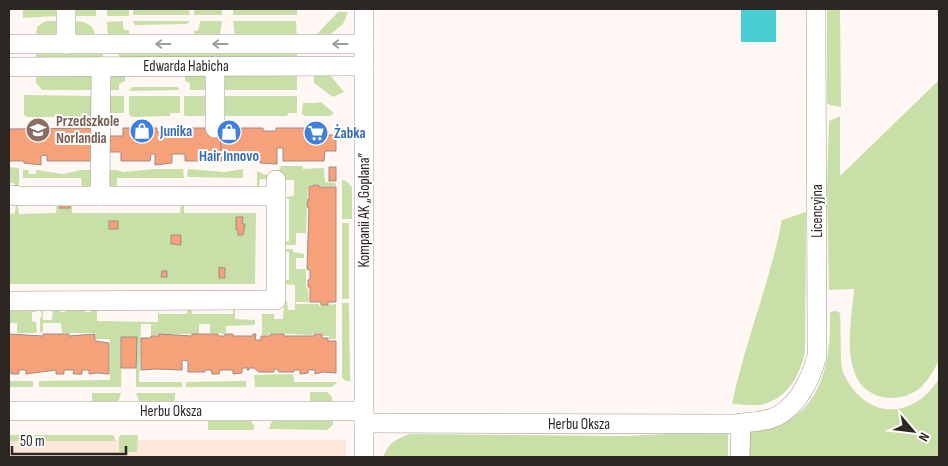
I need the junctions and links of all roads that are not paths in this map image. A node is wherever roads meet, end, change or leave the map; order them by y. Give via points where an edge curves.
1 (66, 9) edge
2 (364, 9) edge
3 (816, 9) edge
4 (9, 44) edge
5 (66, 44) junction
6 (364, 44) junction
7 (216, 66) junction
8 (364, 66) junction
9 (9, 67) edge
10 (100, 67) junction
11 (215, 128) dead end
12 (9, 194) edge
13 (100, 196) junction
14 (9, 301) edge
15 (789, 406) joint
16 (9, 411) edge
17 (364, 417) junction
18 (742, 423) junction
19 (364, 457) edge
20 (740, 457) edge

1 - 5 street
2 - 6 street, Kompanii AK „Goplana”
3 - 15 street, Licencyjna via 817,356 806,386
4 - 5 street, Edwarda Habicha
6 -> 5 street, Edwarda Habicha
6 - 8 street, Kompanii AK „Goplana”
7 - 8 street, Edwarda Habicha
7 - 10 street, Edwarda Habicha
7 - 11 street
8 - 17 street, Kompanii AK „Goplana”
9 - 10 street, Edwarda Habicha
10 - 13 street
12 - 13 street
13 - 14 street via 276,188 276,300
15 - 18 street, Herbu Oksza via 770,419
16 - 17 street, Herbu Oksza
17 - 18 street, Herbu Oksza
17 - 19 street, Kompanii AK „Goplana”
18 - 20 street

